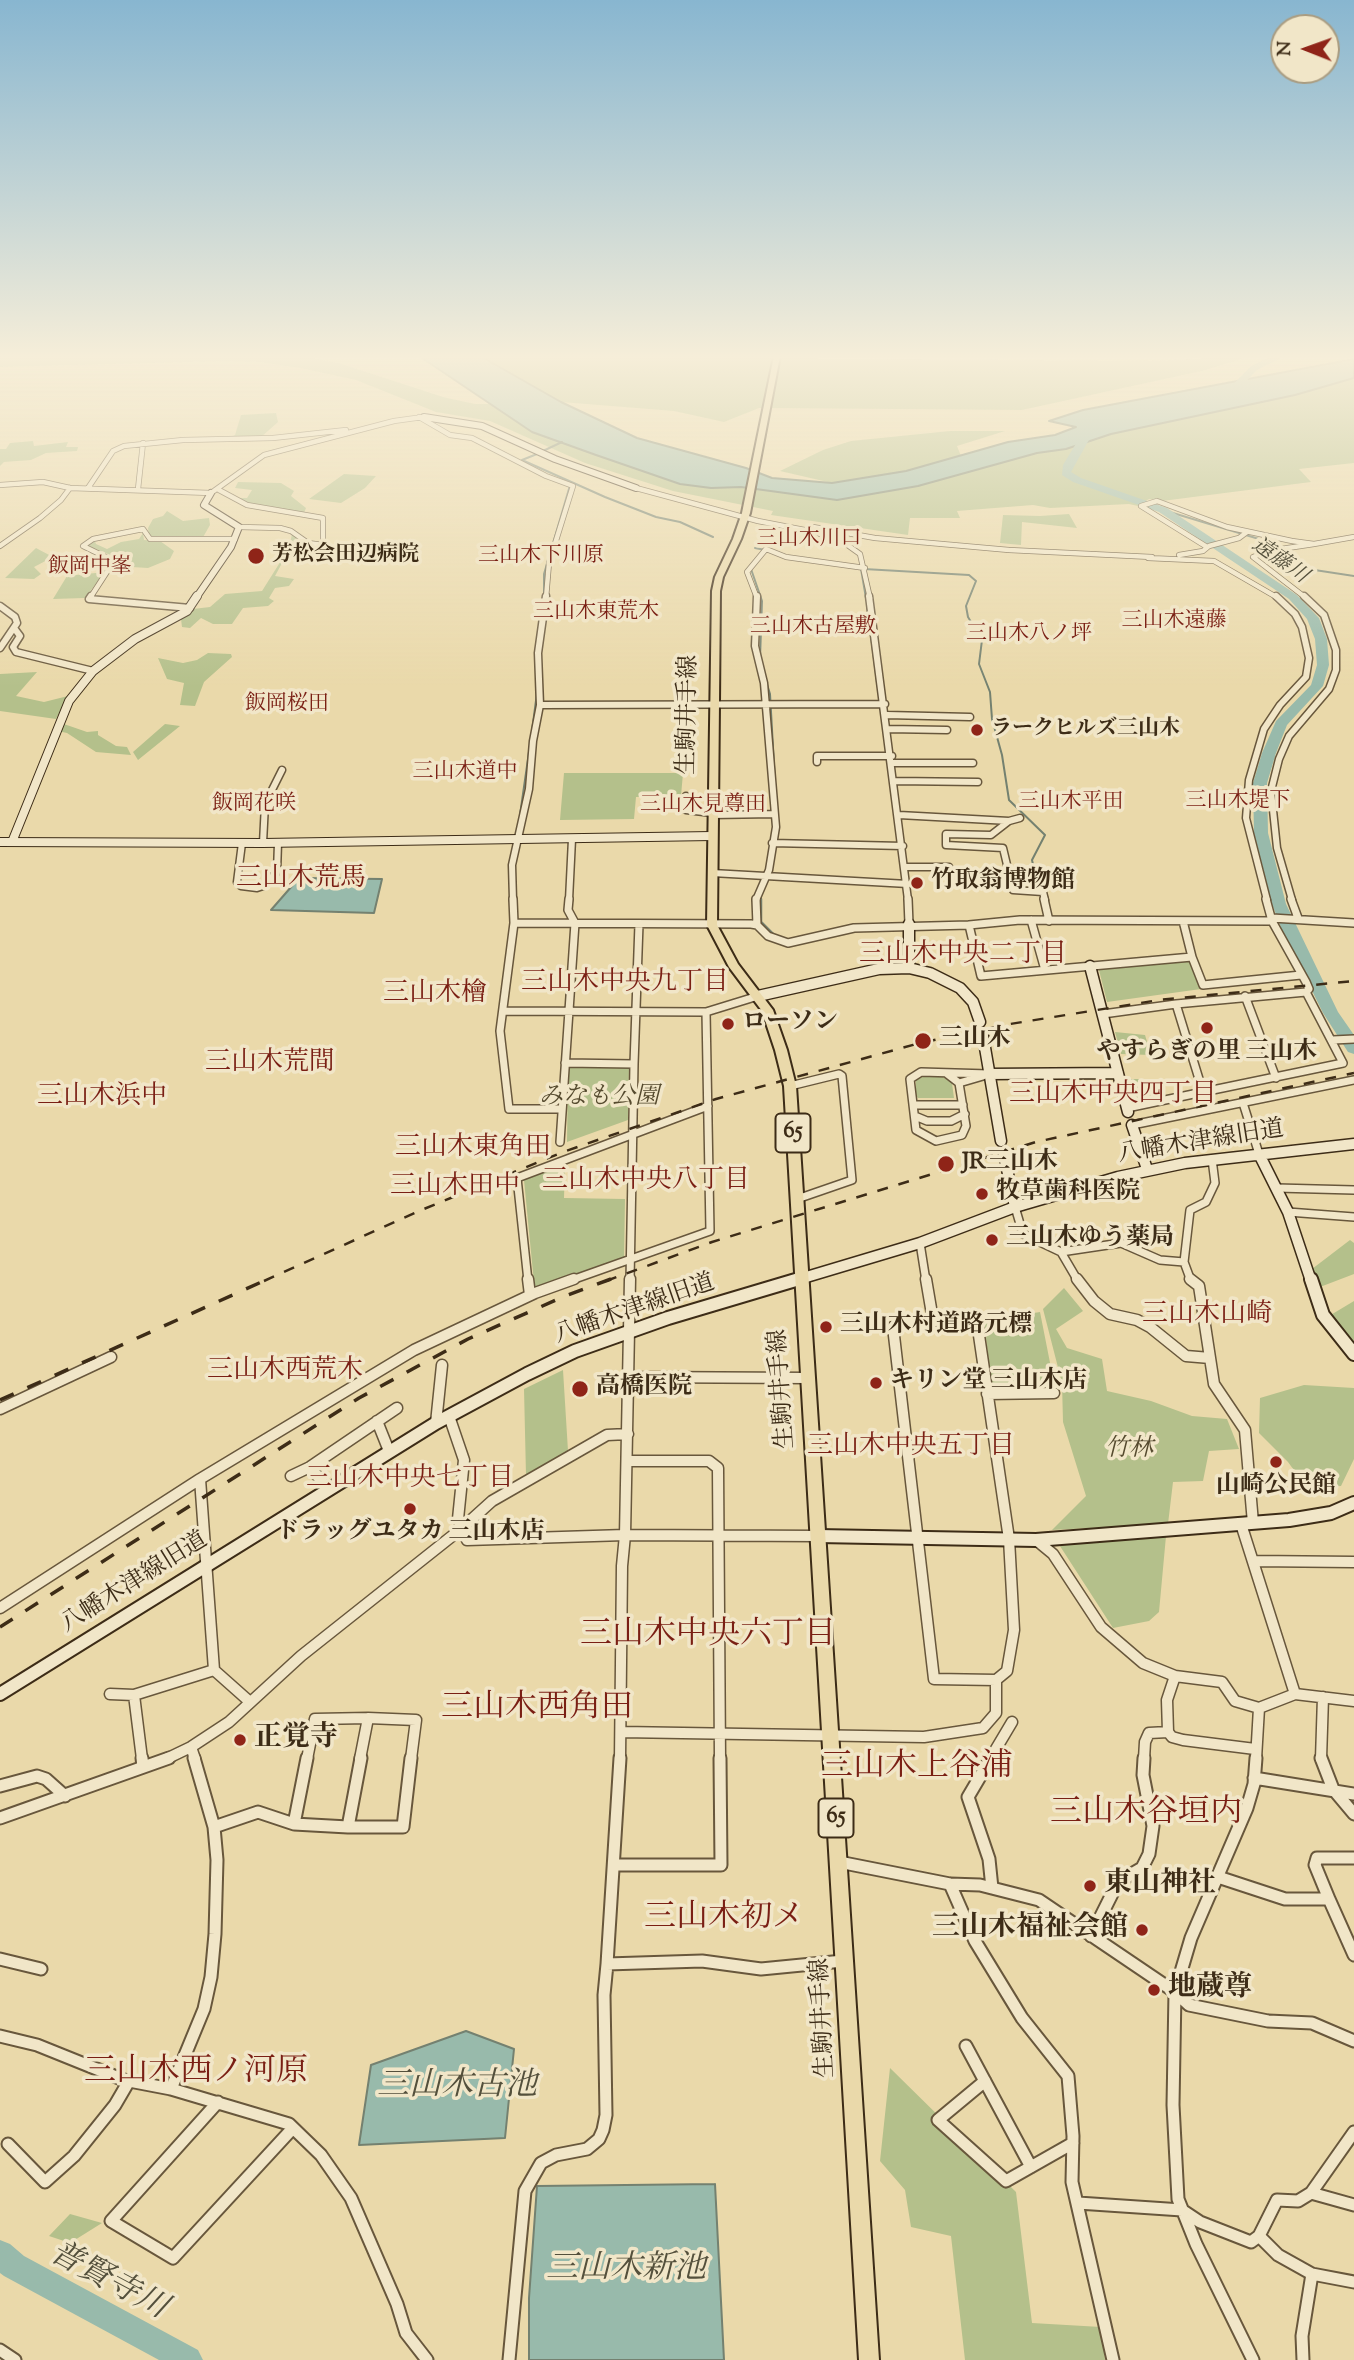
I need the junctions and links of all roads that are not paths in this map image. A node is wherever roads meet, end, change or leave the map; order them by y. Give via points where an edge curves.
1 (103, 466) edge
2 (140, 466) edge
3 (248, 466) edge
4 (527, 466) edge
5 (575, 466) edge
6 (758, 466) edge
7 (760, 466) edge
8 (0, 485) edge
9 (70, 488) junction
10 (88, 488) junction
11 (636, 488) joint
12 (138, 489) junction
13 (219, 490) junction
14 (211, 493) junction
15 (749, 516) junction
16 (793, 526) junction
17 (239, 527) junction
18 (1247, 532) junction
19 (820, 534) junction
20 (1354, 537) edge
21 (875, 538) junction
22 (235, 539) junction
23 (8, 540) junction
24 (1314, 544) junction
25 (0, 546) edge
26 (1208, 547) junction
27 (0, 554) edge
28 (1148, 558) junction
29 (865, 568) junction
30 (1278, 579) junction
31 (1261, 584) junction
32 (0, 606) edge
33 (190, 608) junction
34 (14, 628) junction
35 (0, 648) edge
36 (93, 671) junction
37 (715, 704) junction
38 (885, 704) junction
39 (540, 705) junction
40 (766, 706) junction
41 (887, 715) junction
42 (970, 717) dead end
43 (888, 729) junction
44 (947, 730) dead end
45 (892, 760) junction
46 (817, 762) dead end
47 (973, 763) dead end
48 (282, 769) dead end
49 (895, 781) junction
50 (978, 782) dead end
51 (686, 796) dead end
52 (712, 814) junction
53 (774, 814) junction
54 (899, 815) junction
55 (1020, 818) dead end
56 (1009, 821) junction
57 (712, 836) junction
58 (572, 839) junction
59 (519, 840) junction
60 (0, 842) edge
61 (12, 842) junction
62 (278, 842) junction
63 (242, 843) junction
64 (263, 843) junction
65 (772, 843) junction
66 (903, 846) junction
67 (905, 867) junction
68 (950, 867) dead end
69 (712, 873) junction
70 (766, 877) junction
71 (908, 884) junction
72 (1296, 918) junction
73 (1273, 919) junction
74 (1031, 920) junction
75 (1049, 921) junction
76 (1182, 921) junction
77 (514, 923) junction
78 (575, 923) junction
79 (1354, 923) edge
80 (639, 924) junction
81 (712, 925) junction
82 (757, 925) junction
83 (909, 925) junction
84 (969, 925) junction
85 (1192, 957) junction
86 (1090, 966) junction
87 (909, 968) junction
88 (1045, 970) junction
89 (1301, 975) junction
90 (1306, 992) junction
91 (758, 996) junction
92 (1245, 996) junction
93 (1176, 1004) junction
94 (504, 1011) junction
95 (568, 1011) junction
96 (636, 1011) junction
97 (706, 1012) junction
98 (1103, 1014) junction
99 (981, 1022) dead end
100 (983, 1036) dead end
101 (1354, 1039) edge
102 (1333, 1040) junction
103 (565, 1063) junction
104 (634, 1064) junction
105 (946, 1073) junction
106 (1118, 1073) junction
107 (989, 1074) junction
108 (1276, 1078) junction
109 (1354, 1080) edge
110 (959, 1083) junction
111 (790, 1086) junction
112 (1203, 1092) junction
113 (1243, 1102) junction
114 (914, 1105) junction
115 (708, 1106) junction
116 (562, 1109) junction
117 (964, 1110) junction
118 (1128, 1110) joint
119 (915, 1116) junction
120 (1132, 1125) joint
121 (633, 1134) junction
122 (1001, 1141) dead end
123 (559, 1142) dead end
124 (1354, 1144) edge
125 (1259, 1154) junction
126 (1004, 1155) dead end
127 (1212, 1159) junction
128 (1147, 1169) junction
129 (1277, 1188) junction
130 (1354, 1190) edge
131 (797, 1199) junction
132 (1015, 1208) junction
133 (1288, 1212) junction
134 (1354, 1217) edge
135 (920, 1242) junction
136 (1060, 1252) junction
137 (629, 1258) junction
138 (1184, 1262) junction
139 (802, 1277) junction
140 (530, 1295) junction
141 (933, 1321) junction
142 (630, 1331) junction
143 (1354, 1354) edge
144 (111, 1357) dead end
145 (1210, 1358) junction
146 (442, 1365) dead end
147 (630, 1377) junction
148 (808, 1378) junction
149 (1054, 1393) dead end
150 (987, 1394) junction
151 (397, 1408) dead end
152 (0, 1409) edge
153 (449, 1416) junction
154 (377, 1421) junction
155 (436, 1423) junction
156 (628, 1434) junction
157 (389, 1451) junction
158 (629, 1461) junction
159 (310, 1467) junction
160 (291, 1476) dead end
161 (200, 1479) junction
162 (328, 1489) junction
163 (1354, 1503) edge
164 (1247, 1523) junction
165 (461, 1529) junction
166 (625, 1535) junction
167 (719, 1535) junction
168 (818, 1536) junction
169 (918, 1538) junction
170 (1009, 1539) junction
171 (1036, 1540) junction
172 (1253, 1561) junction
173 (1354, 1562) edge
174 (207, 1563) junction
175 (0, 1608) edge
176 (214, 1670) junction
177 (1175, 1676) junction
178 (996, 1680) junction
179 (0, 1693) edge
180 (110, 1694) dead end
181 (1295, 1694) junction
182 (134, 1695) junction
183 (1323, 1697) junction
184 (1354, 1701) edge
185 (250, 1702) junction
186 (1259, 1709) junction
187 (368, 1718) junction
188 (1012, 1722) dead end
189 (622, 1732) junction
190 (1168, 1732) junction
191 (719, 1734) junction
192 (830, 1736) junction
193 (191, 1747) junction
194 (1255, 1749) junction
195 (143, 1767) junction
196 (1254, 1778) junction
197 (0, 1786) edge
198 (1335, 1791) junction
199 (1354, 1794) edge
200 (65, 1796) junction
201 (1354, 1814) edge
202 (0, 1818) edge
203 (294, 1824) junction
204 (214, 1827) junction
205 (348, 1827) junction
206 (1354, 1858) edge
207 (839, 1862) junction
208 (615, 1865) junction
209 (1218, 1877) junction
210 (950, 1884) junction
211 (992, 1888) junction
212 (1329, 1899) junction
213 (1091, 1936) junction
214 (1354, 1955) edge
215 (0, 1959) edge
216 (846, 1961) junction
217 (607, 1964) junction
218 (41, 1969) dead end
219 (1175, 1992) junction
220 (0, 2036) edge
221 (1354, 2041) edge
222 (966, 2046) dead end
223 (129, 2081) junction
224 (985, 2081) junction
225 (171, 2089) junction
226 (218, 2102) junction
227 (293, 2129) junction
228 (1354, 2132) edge
229 (1073, 2143) junction
230 (8, 2144) dead end
231 (1031, 2167) junction
232 (1311, 2193) junction
233 (1078, 2203) junction
234 (1354, 2205) edge
235 (1182, 2210) junction
236 (1259, 2236) junction
237 (1312, 2274) junction
238 (1354, 2282) edge
239 (0, 2350) edge
240 (15, 2360) edge
241 (427, 2360) edge
242 (509, 2360) edge
243 (869, 2360) edge
244 (1113, 2360) edge
245 (1253, 2360) edge
246 (1303, 2360) edge

1 - 10 street
2 - 12 street
3 - 13 street
4 - 39 street via 573,486 549,564 538,653
5 - 11 street
6 - 15 main road, 生駒井手線 / 65
7 - 15 main road, 生駒井手線 / 65
8 - 9 street via 43,482
9 - 10 street
9 - 23 street
10 - 12 street
11 - 15 street
12 - 14 street
13 - 14 street
13 - 17 street via 240,503 323,518 323,545 308,543 280,528
14 - 17 street via 204,505
15 - 16 street
15 - 37 main road, 生駒井手線 / 65 via 744,540 716,602
16 - 19 street
16 - 21 street
17 - 22 street
18 - 24 street
18 - 26 street
18 - 26 street via 1157,500 1141,506
19 - 21 street
19 - 29 street via 856,549
20 - 24 street
21 - 28 street
22 - 33 street
22 - 33 street via 150,539 143,529 83,544 114,561 89,599
23 - 25 street
23 - 27 street
24 - 30 street via 1255,554 1254,560
26 - 28 street via 1196,553
28 - 31 street via 1214,561
29 - 38 street
29 - 40 street via 786,557 766,549 748,568 757,595 755,646
30 - 31 street
30 - 72 street via 1308,598 1324,615 1336,650 1336,670 1329,689 1289,736 1272,791 1277,848
31 - 73 street via 1295,614 1309,658 1306,677 1264,729 1249,779 1246,818
32 - 34 street via 15,617
33 - 36 street via 135,639
34 - 35 street
34 - 36 street via 20,636 13,647 16,652
36 - 61 street via 60,720
37 - 39 street
37 - 40 street
37 - 52 main road, 生駒井手線 / 65
38 - 40 street
38 - 41 street
39 - 59 street
40 - 53 street
41 - 42 street
41 - 43 street
43 - 44 street
43 - 45 street
45 - 46 street via 817,756
45 - 47 street
45 - 49 street
48 - 64 street via 265,804
49 - 50 street
49 - 54 street
51 - 52 street via 686,810
52 - 53 street
52 - 57 main road, 生駒井手線 / 65
53 - 65 street
54 - 56 street
54 - 66 street
55 - 56 street
56 - 75 street via 991,835 946,834 946,845 1003,848 1013,890 1042,892
57 - 58 street
57 - 69 main road, 生駒井手線 / 65
58 - 59 street
58 - 78 street via 568,910
59 - 62 street
59 - 77 street via 512,865
60 - 61 street
61 - 63 street
62 - 63 street via 277,872 257,888 237,882
62 - 64 street
63 - 64 street
65 - 66 street
65 - 70 street
66 - 67 street
67 - 68 street
67 - 71 street
69 - 70 street
69 - 81 main road, 生駒井手線 / 65
70 - 71 street
70 - 82 street via 756,899
71 - 83 street
72 - 73 street
72 - 79 street
73 - 76 street
73 - 89 street
74 - 75 street
74 - 84 street
74 - 88 street
75 - 76 street
76 - 85 street
77 - 78 street
77 - 94 street
78 - 80 street
78 - 95 street
80 - 81 street
80 - 96 street
81 - 82 street
81 - 91 main road, 生駒井手線 / 65 via 733,965
82 - 83 street via 768,936 788,943 853,928
83 - 84 street
83 - 87 street
84 - 88 street via 981,976
85 - 86 street
85 - 89 street via 1203,985
86 - 88 street
86 - 98 street
87 - 91 street via 878,969
87 - 99 street via 960,988 973,1002
89 - 90 street via 1309,989
90 - 92 street
90 - 102 street
91 - 97 street
91 - 111 main road, 生駒井手線 / 65 via 774,1028
92 - 93 street
92 - 108 street
93 - 98 street
93 - 112 street
94 - 95 street
94 - 116 street via 500,1031 509,1109
95 - 96 street
95 - 103 street
96 - 97 street
96 - 104 street
97 - 115 street
98 - 106 street
100 - 107 street
101 - 102 street
102 - 108 street via 1343,1063
103 - 104 street
103 - 116 street
104 - 121 street
105 - 107 street
105 - 110 street
105 - 114 street via 914,1074
106 - 107 street
106 - 118 street
107 - 110 street
107 - 122 street
108 - 112 street
109 - 113 street
110 - 117 street
111 - 131 main road, 生駒井手線 / 65
111 - 131 street via 842,1076 852,1180
112 - 118 street
113 - 120 street
113 - 125 street
114 - 117 street
114 - 119 street
115 - 121 street
115 - 137 street via 710,1231
116 - 123 street
117 - 119 street via 951,1121
117 - 119 street via 962,1135 936,1141 916,1130
120 - 128 street
121 - 137 street
121 - 140 street via 517,1178
124 - 125 street, 八幡木津線旧道
125 - 127 street, 八幡木津線旧道
125 - 129 street
126 - 132 street
127 - 128 street, 八幡木津線旧道
127 - 138 street via 1215,1183 1206,1202 1190,1210
128 - 132 street, 八幡木津線旧道
129 - 130 street
129 - 133 street
131 - 139 main road, 生駒井手線 / 65
132 - 135 street, 八幡木津線旧道
132 - 136 street via 1023,1234
133 - 134 street
133 - 143 street via 1323,1315
135 - 139 street, 八幡木津線旧道
135 - 141 street
136 - 138 street via 1121,1243 1160,1260
136 - 145 street via 1094,1301 1110,1314 1144,1323 1186,1356
137 - 140 street
137 - 142 street
138 - 145 street via 1191,1282 1199,1286
139 - 142 street, 八幡木津線旧道
139 - 148 main road, 生駒井手線 / 65
140 - 161 street via 414,1350
141 - 150 street via 976,1315
141 - 169 street via 893,1327
142 - 147 street
142 - 153 street, 八幡木津線旧道 via 575,1351
144 - 152 street
145 - 164 street via 1214,1384 1245,1430
146 - 155 street
147 - 148 street
147 - 156 street
148 - 168 main road, 生駒井手線 / 65
149 - 150 street
150 - 170 street
151 - 154 street
153 - 155 street, 八幡木津線旧道
153 - 165 street via 464,1460
154 - 157 street
154 - 159 street
155 - 157 street, 八幡木津線旧道
156 - 158 street
156 - 165 street via 607,1435 534,1475 492,1501
157 - 162 street, 八幡木津線旧道
158 - 166 street
158 - 167 street via 709,1461 718,1468
159 - 160 street
159 - 162 street
161 - 174 street
161 - 175 street
162 - 174 street, 八幡木津線旧道
163 - 164 street via 1331,1513
164 - 171 street
164 - 172 street
165 - 166 street via 467,1540
165 - 185 street
166 - 167 street
166 - 189 street
167 - 168 street
167 - 191 street
168 - 169 street
168 - 192 main road, 生駒井手線 / 65
169 - 170 street
169 - 178 street via 934,1679
170 - 171 street
170 - 178 street via 1014,1630 1007,1671
171 - 177 street via 1053,1554 1107,1633 1143,1663
172 - 173 street
172 - 181 street
174 - 176 street
174 - 179 street, 八幡木津線旧道
176 - 182 street
176 - 185 street
177 - 186 street via 1222,1682 1235,1701
177 - 190 street via 1167,1700
178 - 192 street via 996,1713 983,1728 924,1737
180 - 182 street
181 - 183 street
181 - 186 street
182 - 195 street
183 - 184 street
183 - 198 street via 1320,1756
185 - 193 street
186 - 194 street
187 - 203 street via 315,1719
187 - 205 street
187 - 205 street via 416,1720 403,1826
188 - 211 street via 968,1797 989,1859
189 - 191 street
189 - 208 street
190 - 194 street via 1183,1740
190 - 213 street via 1149,1733 1145,1742 1143,1774 1153,1826 1149,1854 1142,1868 1118,1882
191 - 192 street
191 - 208 street via 721,1865
192 - 207 main road, 生駒井手線 / 65
193 - 195 street
193 - 204 street
194 - 196 street
195 - 200 street
196 - 198 street
196 - 209 street via 1247,1808
197 - 200 street via 37,1776
198 - 199 street
198 - 201 street
200 - 202 street
203 - 204 street via 258,1812
203 - 205 street
204 - 225 street via 218,1860 211,1977 204,2009
206 - 212 street via 1317,1858 1315,1865
207 - 210 street
207 - 216 main road, 生駒井手線 / 65
208 - 217 street
209 - 212 street via 1284,1899
209 - 219 street via 1191,1938
210 - 211 street
210 - 229 street via 975,1941 1022,2018 1068,2076
211 - 213 street via 1039,1900
212 - 214 street
213 - 219 street
215 - 218 street
216 - 217 street via 761,1969 702,1961
216 - 243 main road, 生駒井手線 / 65
217 - 242 street via 603,2130 587,2149 541,2163 528,2182
219 - 221 street via 1189,2005 1268,2021 1312,2023
219 - 235 street via 1173,2105
220 - 223 street via 37,2045
222 - 224 street
223 - 225 street
223 - 230 street via 74,2156 46,2182
224 - 231 street
224 - 231 street via 938,2120 1006,2181
225 - 226 street
226 - 227 street
226 - 227 street via 111,2221 173,2258
227 - 241 street via 321,2155 351,2198 406,2333
228 - 232 street
229 - 231 street
229 - 233 street via 1072,2182
232 - 234 street
232 - 236 street via 1298,2201 1277,2200
233 - 235 street
233 - 244 street
235 - 236 street via 1251,2242
235 - 245 street
236 - 237 street via 1278,2255
237 - 238 street
237 - 246 street
239 - 240 street

